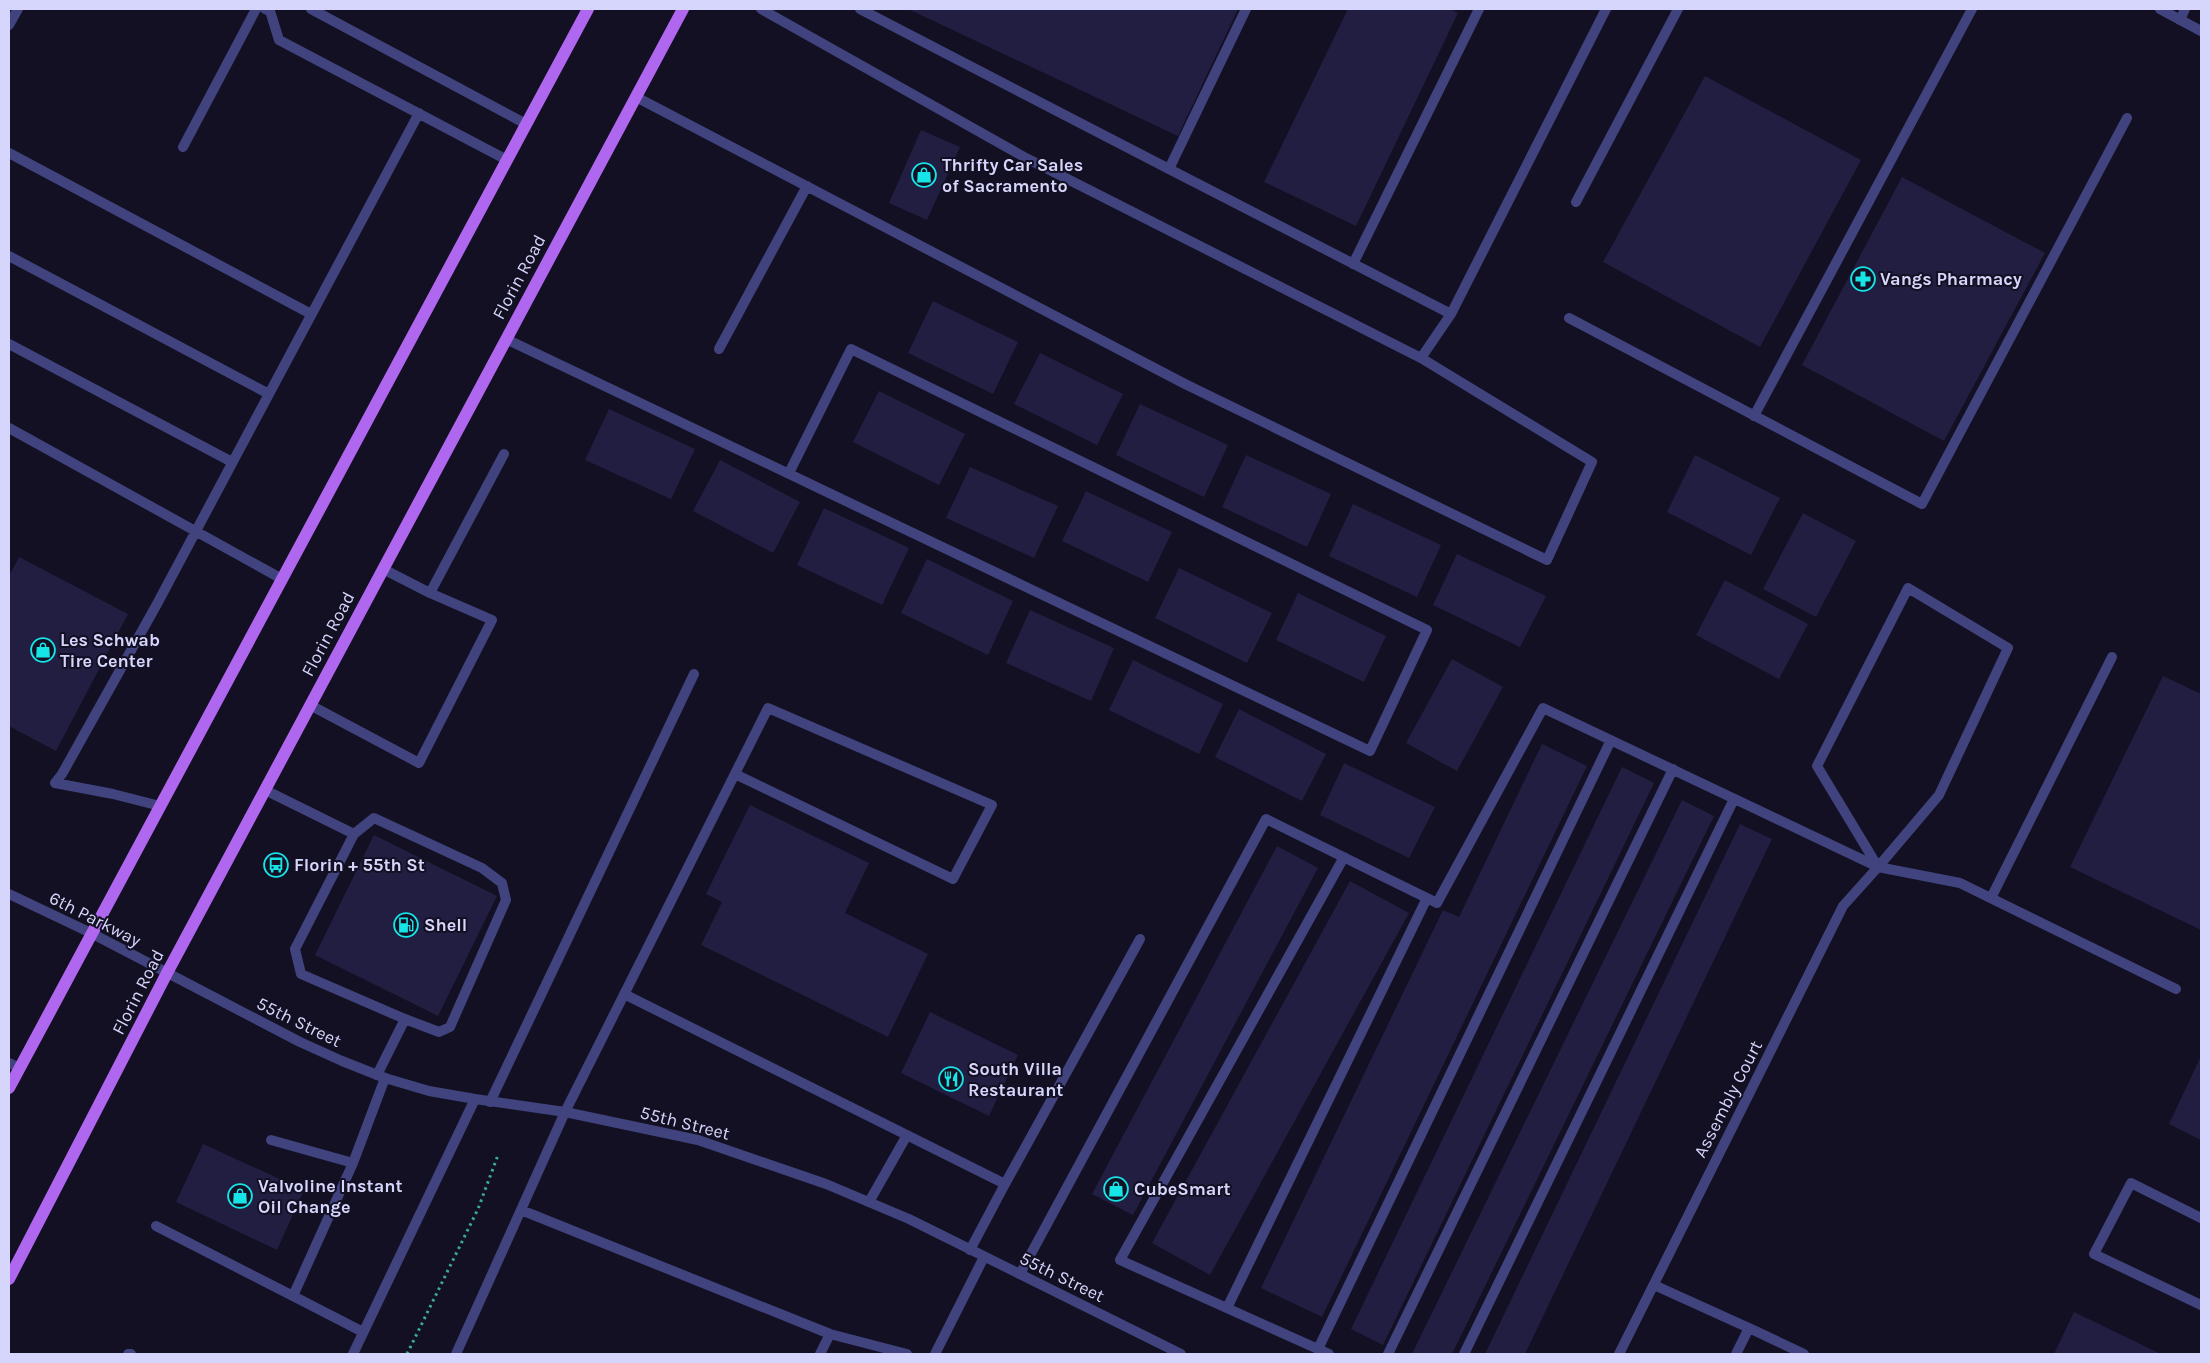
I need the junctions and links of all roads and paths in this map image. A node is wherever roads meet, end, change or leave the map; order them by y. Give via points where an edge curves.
1 (18, 9) edge
2 (256, 9) edge
3 (311, 9) edge
4 (588, 9) edge
5 (683, 9) edge
6 (761, 9) edge
7 (860, 9) edge
8 (1246, 9) edge
9 (1479, 9) edge
10 (1606, 9) edge
11 (1678, 9) edge
12 (1972, 9) edge
13 (2160, 9) edge
14 (2185, 9) edge
15 (271, 10) edge
16 (2180, 20) junction
17 (9, 26) edge
18 (2201, 31) edge
19 (636, 97) junction
20 (419, 113) junction
21 (2127, 118) dead end
22 (526, 124) junction
23 (183, 147) dead end
24 (9, 154) edge
25 (507, 160) junction
26 (1169, 169) junction
27 (807, 186) junction
28 (1576, 202) dead end
29 (9, 256) edge
30 (1353, 264) junction
31 (311, 314) junction
32 (1452, 314) junction
33 (1569, 318) dead end
34 (506, 339) junction
35 (9, 344) edge
36 (719, 349) dead end
37 (1421, 358) junction
38 (269, 394) junction
39 (1754, 416) junction
40 (9, 428) edge
41 (504, 454) dead end
42 (232, 462) junction
43 (789, 474) junction
44 (195, 531) junction
45 (383, 569) junction
46 (282, 579) junction
47 (430, 593) junction
48 (2112, 657) dead end
49 (694, 674) dead end
50 (310, 705) junction
51 (1611, 740) junction
52 (1673, 770) junction
53 (734, 774) junction
54 (265, 790) junction
55 (1734, 798) junction
56 (160, 806) junction
57 (354, 834) junction
58 (1344, 857) junction
59 (1878, 867) junction
60 (9, 894) edge
61 (1428, 898) junction
62 (1991, 898) junction
63 (91, 933) junction
64 (1140, 939) dead end
65 (167, 973) junction
66 (2176, 989) dead end
67 (624, 994) junction
68 (404, 1019) junction
69 (14, 1065) edge
70 (381, 1076) junction
71 (9, 1088) edge
72 (475, 1099) junction
73 (490, 1102) junction
74 (565, 1112) junction
75 (907, 1135) junction
76 (271, 1140) dead end
77 (498, 1155) dead end
78 (353, 1163) junction
79 (1005, 1184) junction
80 (869, 1202) junction
81 (521, 1210) junction
82 (2201, 1218) edge
83 (156, 1226) dead end
84 (970, 1250) junction
85 (984, 1256) junction
86 (1020, 1274) junction
87 (9, 1279) edge
88 (1654, 1285) junction
89 (293, 1296) junction
90 (2201, 1305) edge
91 (1227, 1308) junction
92 (1749, 1328) junction
93 (364, 1332) junction
94 (830, 1334) junction
95 (1318, 1349) junction
96 (353, 1354) edge
97 (407, 1354) edge
98 (456, 1354) edge
99 (820, 1354) edge
100 (906, 1354) edge
101 (935, 1354) edge
102 (1181, 1354) edge
103 (1329, 1354) edge
104 (1388, 1354) edge
105 (1464, 1354) edge
106 (1619, 1354) edge
107 (1736, 1354) edge
108 (1804, 1354) edge

1 - 17 street
2 - 23 street
3 - 22 street
4 - 22 main road
5 - 19 main road, Florin Road
6 - 37 street via 1026,158
7 - 26 street
8 - 26 street
9 - 30 street
10 - 32 street
11 - 28 street
12 - 39 street
13 - 16 street
14 - 16 street
15 - 20 street via 279,40
16 - 18 street
19 - 27 street
19 - 34 main road, Florin Road
20 - 25 street
20 - 31 street
21 - 39 street via 1922,504
22 - 25 main road
24 - 31 street
25 - 46 main road
26 - 30 street
27 - 36 street
27 - 37 street via 1185,384 1546,560 1592,462
29 - 38 street
30 - 32 street
31 - 38 street
32 - 37 street
33 - 39 street
34 - 43 street
34 - 45 main road, Florin Road
35 - 42 street
38 - 42 street
40 - 44 street
41 - 47 street
42 - 44 street
43 - 43 street via 1370,751 1427,630 851,349
44 - 46 street
44 - 56 street via 55,783
45 - 47 street
45 - 50 main road, Florin Road
46 - 56 main road
47 - 50 street via 492,620 420,763
48 - 62 street
49 - 73 street
50 - 54 main road, Florin Road
51 - 52 street
51 - 61 street via 1543,708 1437,903
51 - 95 street
52 - 55 street
52 - 104 street
53 - 53 street via 953,879 992,805 768,708
53 - 67 street
54 - 57 street
54 - 65 main road, Florin Road
55 - 59 street
55 - 105 street
56 - 63 main road
57 - 68 street via 295,949 301,974
57 - 68 street via 374,818 482,868 502,883 506,900 450,1027 439,1032
58 - 61 street
58 - 86 street via 1266,819
58 - 91 street via 1120,1260
59 - 59 street, Assembly Court via 1817,766 1908,588 2008,648 1939,795
59 - 62 street via 1960,883
59 - 88 street, Assembly Court via 1843,906
60 - 63 street, 6th Parkway
61 - 91 street
62 - 66 street
63 - 65 street, 6th Parkway
63 - 69 main road
64 - 79 street
65 - 70 street, 55th Street via 300,1042
65 - 87 main road, Florin Road
67 - 74 street
67 - 75 street
68 - 70 street
69 - 71 main road
70 - 72 street, 55th Street via 429,1091
70 - 78 street
72 - 73 street, 55th Street
72 - 93 street
73 - 74 street, 55th Street
74 - 80 street, 55th Street via 698,1140
74 - 81 street
75 - 79 street
75 - 80 street
76 - 78 street
77 - 97 path via 478,1209
78 - 89 street
79 - 84 street
80 - 84 street, 55th Street
81 - 94 street
81 - 98 street
82 - 90 street via 2131,1183 2094,1254
83 - 89 street
84 - 85 street, 55th Street
85 - 86 street, 55th Street
85 - 101 street
86 - 102 street, 55th Street
88 - 92 street
88 - 106 street, Assembly Court
89 - 93 street
91 - 95 street
92 - 107 street
92 - 108 street
93 - 96 street
94 - 99 street
94 - 100 street
95 - 103 street

